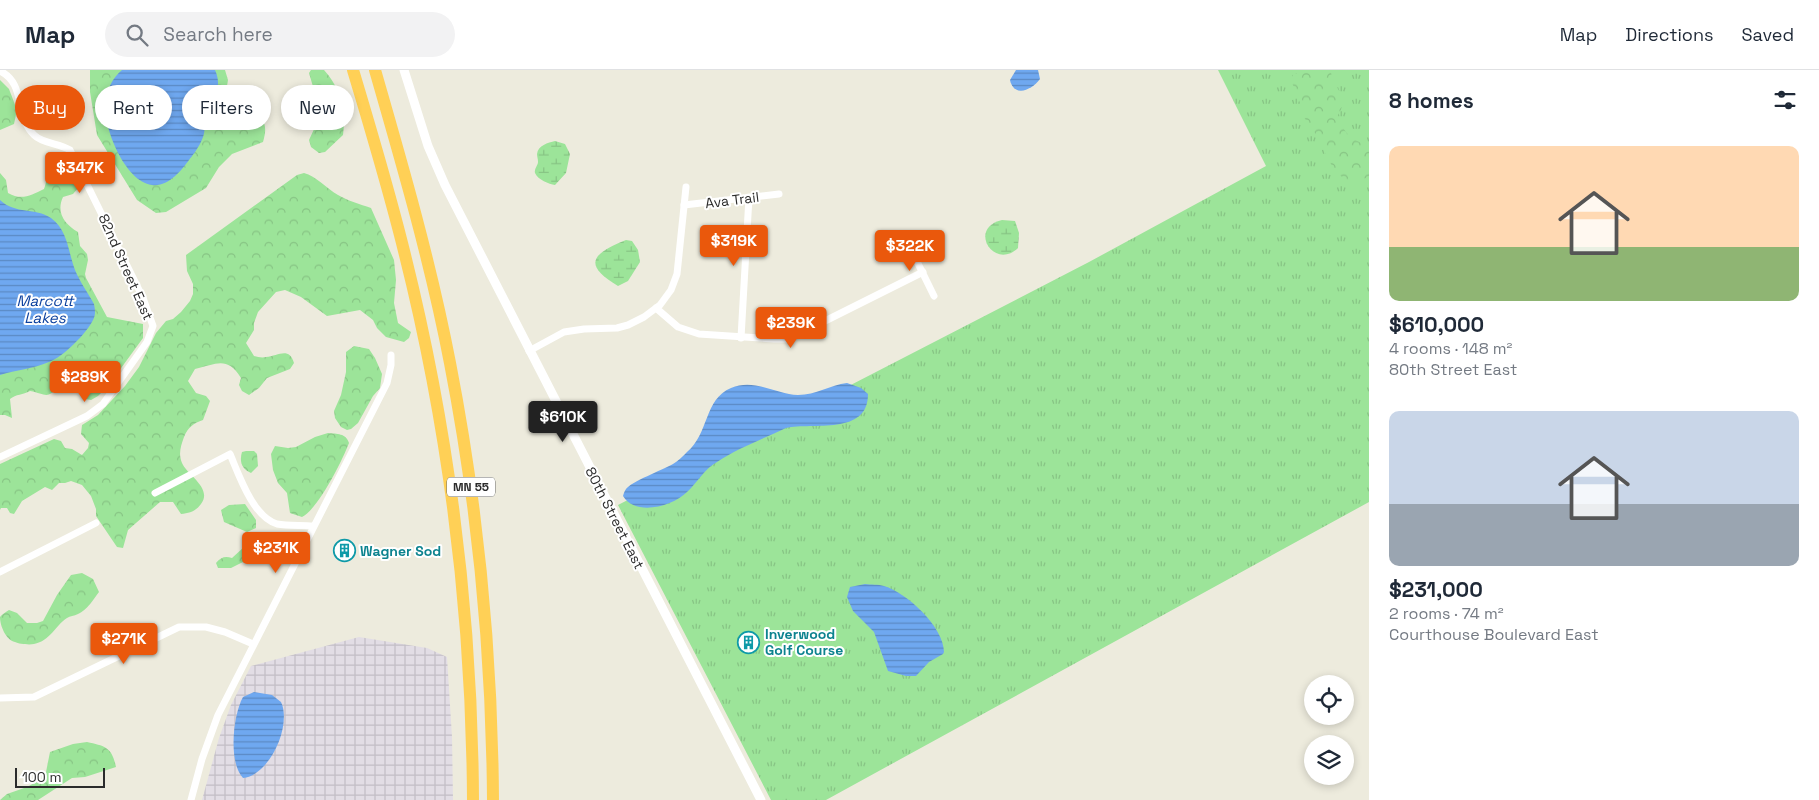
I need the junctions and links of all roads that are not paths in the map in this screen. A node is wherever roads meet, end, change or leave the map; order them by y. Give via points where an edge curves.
1 (352, 70) edge
2 (375, 70) edge
3 (384, 70) edge
4 (404, 70) edge
5 (2, 71) edge
6 (407, 179) junction
7 (686, 187) dead end
8 (779, 194) dead end
9 (749, 197) junction
10 (684, 206) junction
11 (906, 239) dead end
12 (923, 272) junction
13 (934, 296) dead end
14 (656, 308) junction
15 (741, 338) junction
16 (529, 351) junction
17 (391, 355) dead end
18 (0, 457) edge
19 (154, 493) dead end
20 (96, 523) dead end
21 (313, 526) junction
22 (0, 572) edge
23 (252, 644) junction
24 (0, 698) edge
25 (192, 800) edge
26 (473, 800) edge
27 (493, 800) edge
28 (761, 800) edge

1 - 26 highway, MN 55 via 404,252 447,466 467,653
2 - 6 highway, MN 55
3 - 6 highway
4 - 16 street, 80th Street East via 436,167
5 - 18 street, 82nd Street East via 13,81 25,121 34,135 70,150 140,290 153,326 147,342 103,404 87,416
6 - 27 highway, MN 55 via 447,350 470,479 488,654
7 - 10 street
8 - 9 street, Ava Trail
9 - 10 street, Ava Trail
9 - 15 street
10 - 14 street via 677,274 671,290
11 - 12 street
12 - 13 street
12 - 15 street via 792,337 782,340
14 - 15 street via 670,322 689,332
14 - 16 street via 628,325 569,331
16 - 28 street, 80th Street East
17 - 21 street via 387,382
19 - 21 street via 230,454 261,515 277,524
20 - 22 street
21 - 23 street
23 - 24 street via 206,627 179,627 34,697
23 - 25 street via 218,714

